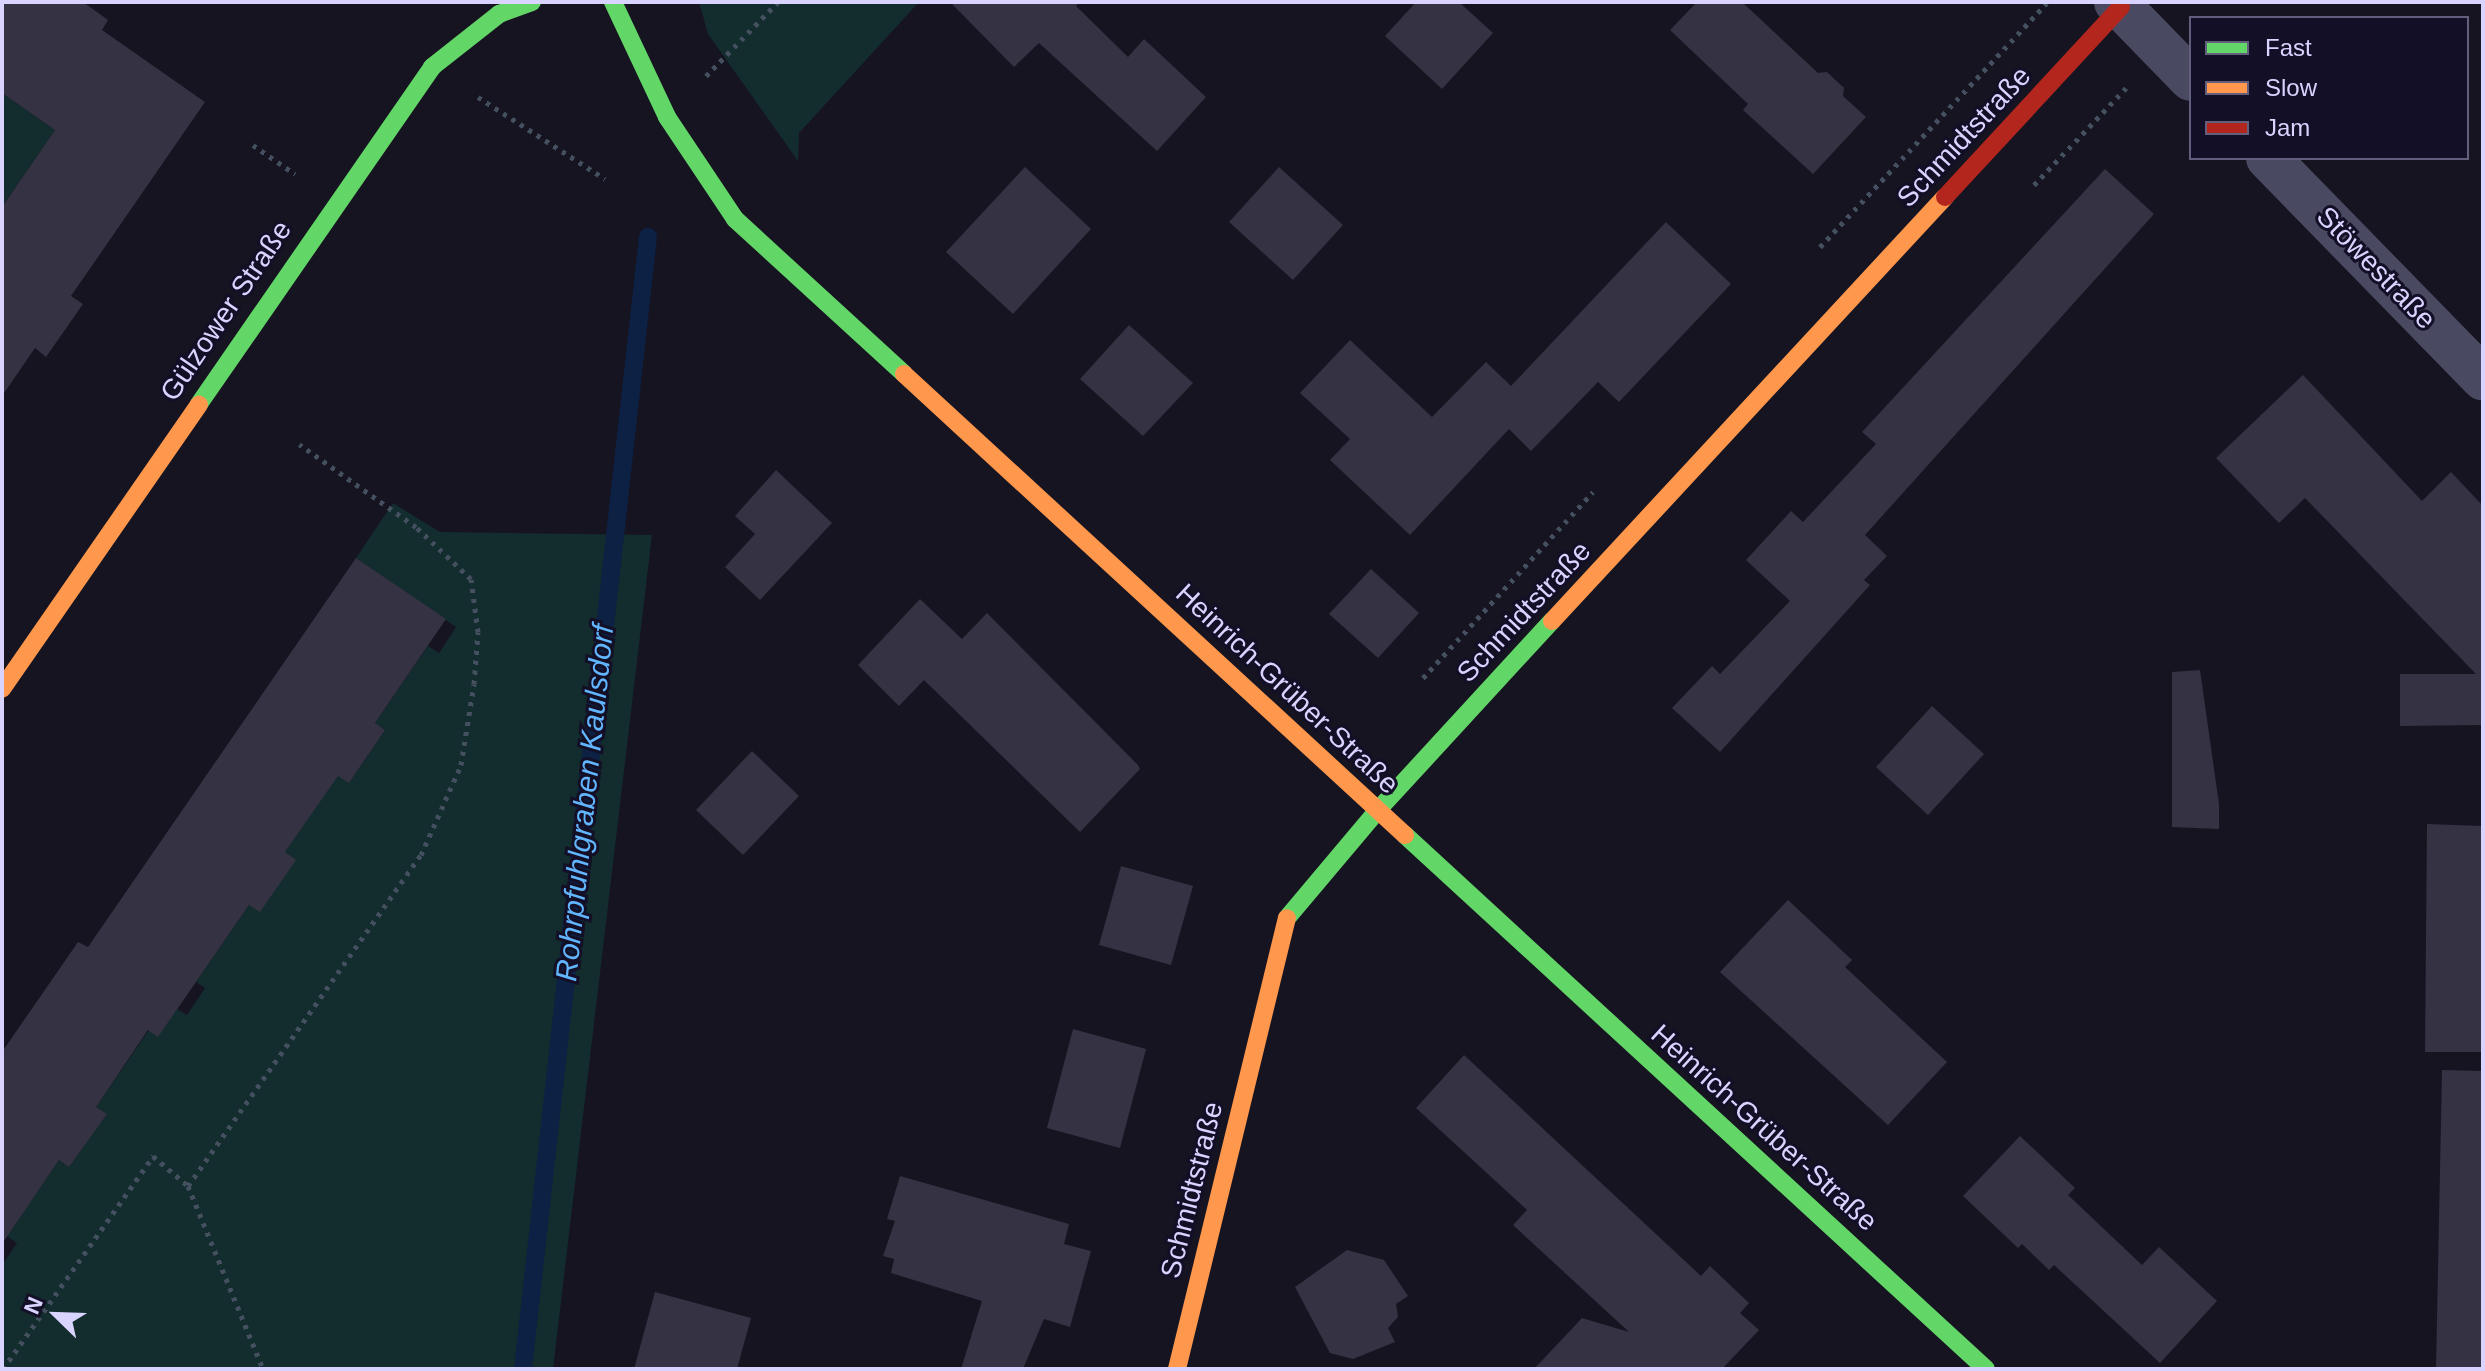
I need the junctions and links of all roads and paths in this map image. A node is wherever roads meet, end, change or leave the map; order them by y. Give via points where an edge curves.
1 (532, 2) edge
2 (613, 2) edge
3 (778, 2) edge
4 (2047, 3) edge
5 (2118, 5) edge
6 (432, 67) junction
7 (708, 74) dead end
8 (2189, 77) edge
9 (2130, 84) dead end
10 (2270, 160) edge
11 (605, 179) dead end
12 (2026, 193) dead end
13 (1820, 247) dead end
14 (2483, 378) edge
15 (299, 444) dead end
16 (2, 689) edge
17 (1378, 810) junction
18 (188, 1186) junction
19 (3, 1369) edge
20 (263, 1369) edge
21 (1177, 1369) edge
22 (1986, 1369) edge

1 - 6 street, Gülzower Straße via 486,22
2 - 17 street, Heinrich-Grüber-Straße via 667,117 735,219
3 - 7 path
4 - 13 path
5 - 8 street
5 - 17 street, Schmidtstraße
6 - 11 path
6 - 16 street, Gülzower Straße
9 - 12 path
10 - 14 street, Stöwestraße
15 - 18 path via 416,527 471,579 478,632 474,684 461,765 421,855
17 - 21 street, Schmidtstraße via 1288,916
17 - 22 street, Heinrich-Grüber-Straße
18 - 19 path via 153,1156
18 - 20 path

